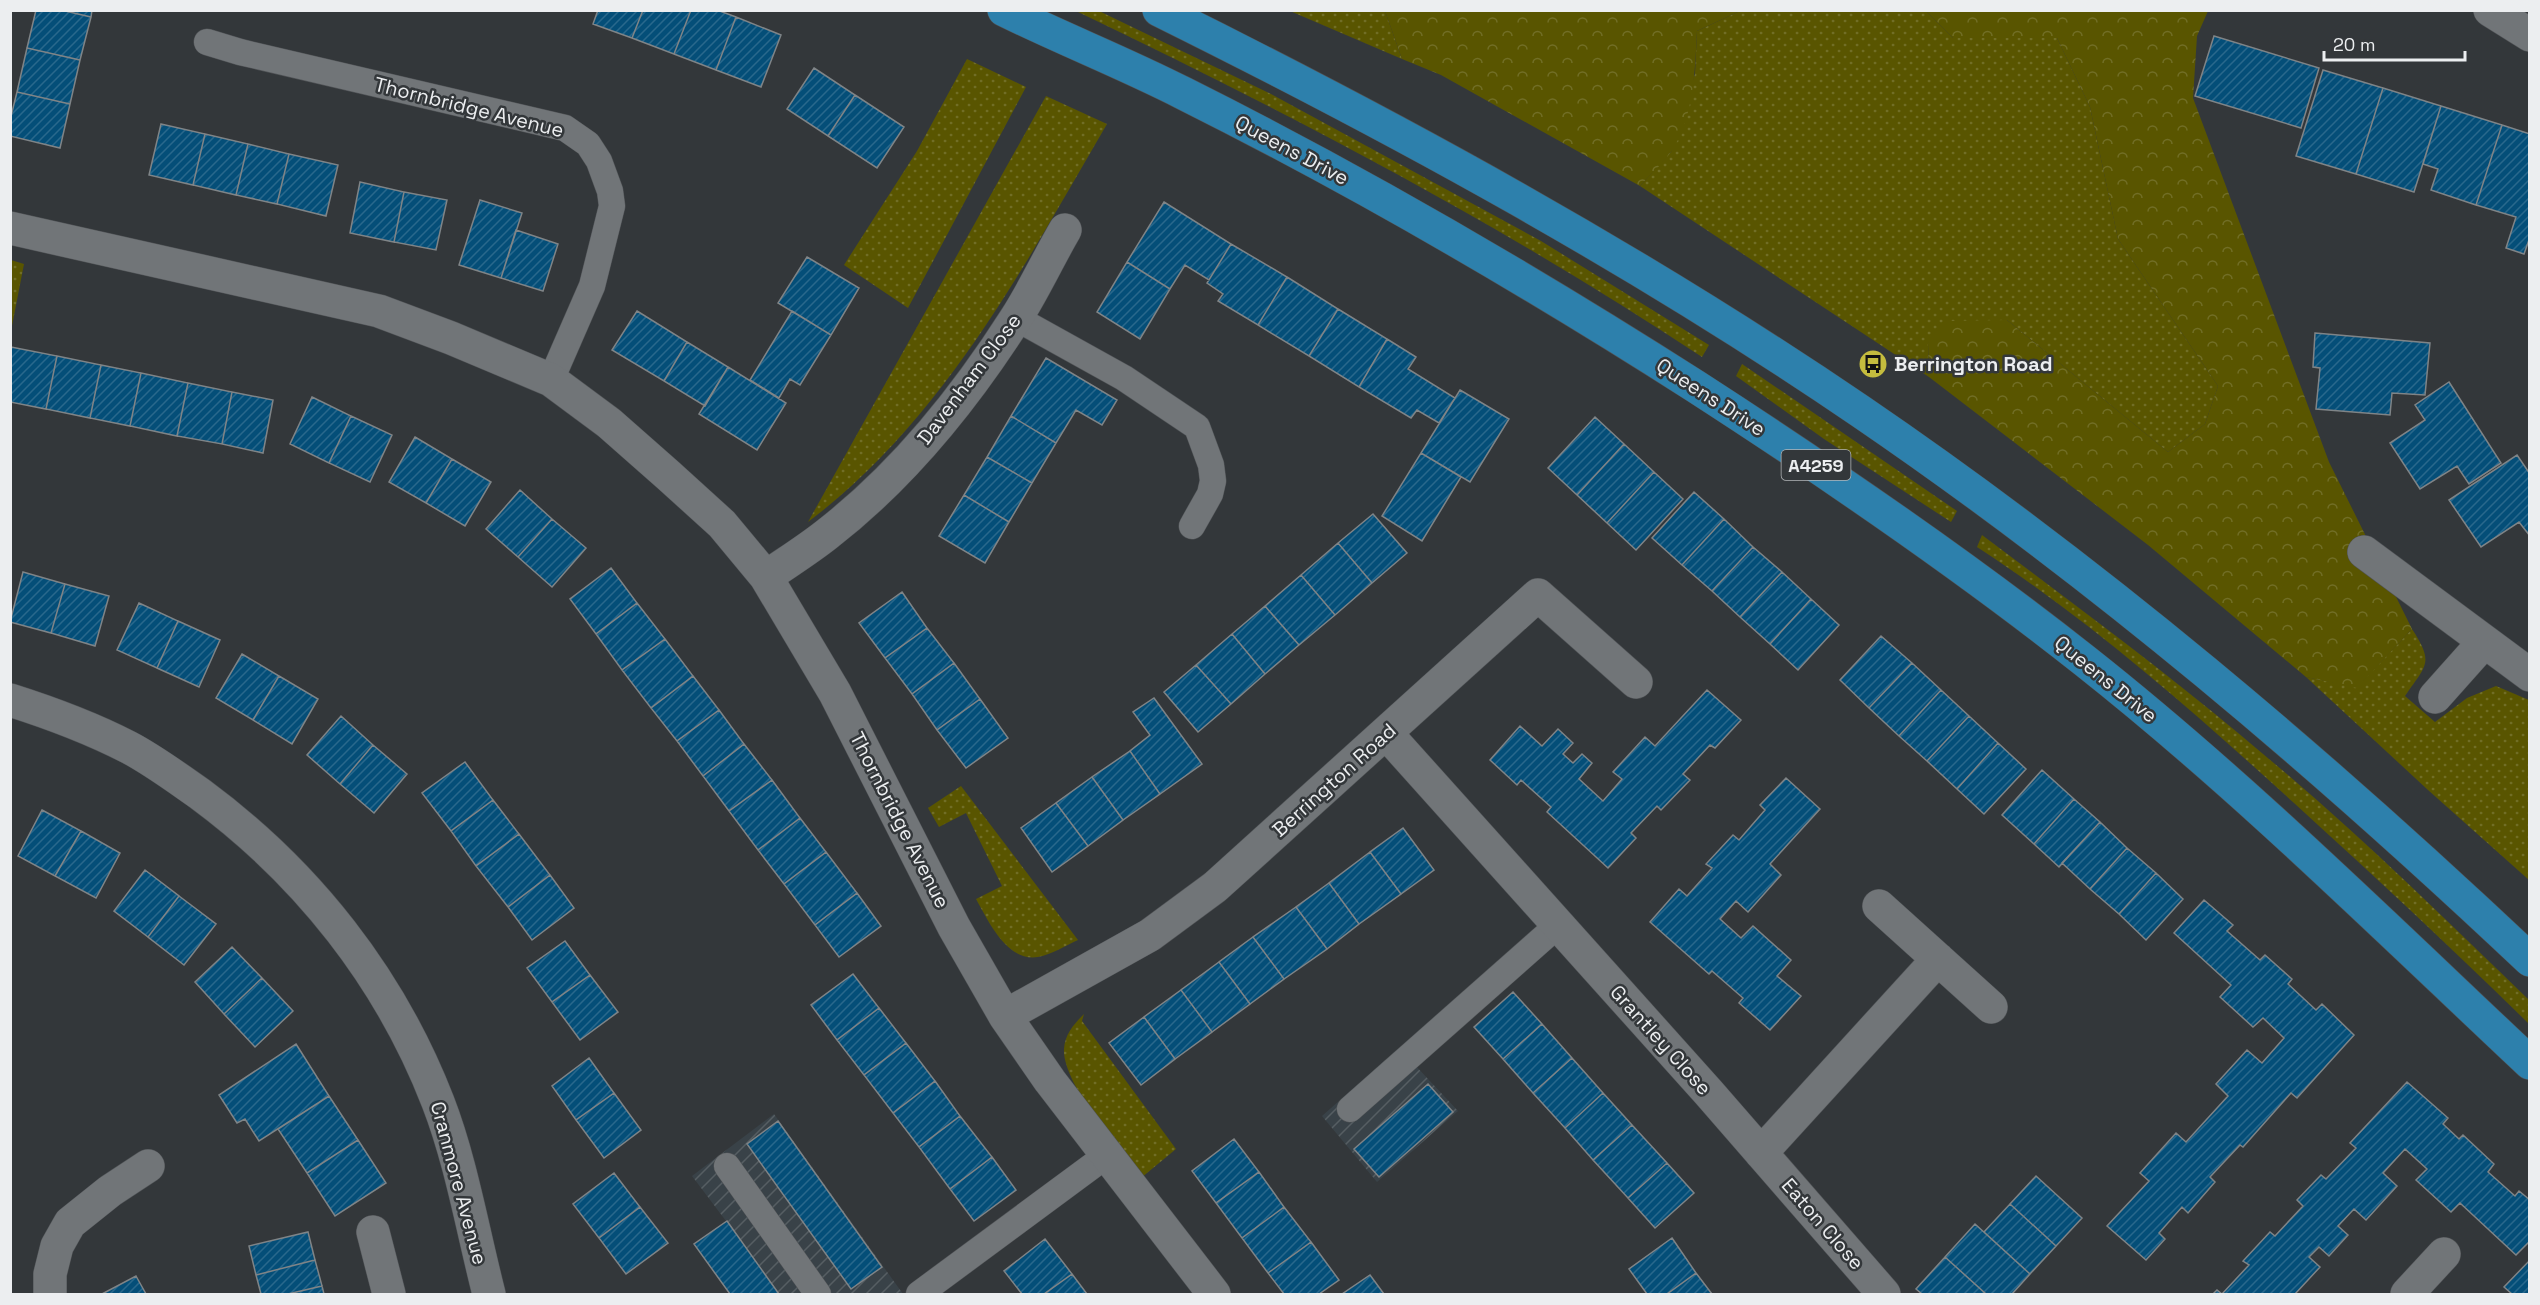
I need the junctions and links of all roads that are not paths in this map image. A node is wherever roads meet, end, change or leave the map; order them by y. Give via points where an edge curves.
1 (1004, 10) edge
2 (1160, 10) edge
3 (2490, 10) edge
4 (2529, 35) edge
5 (207, 42) dead end
6 (10, 228) edge
7 (1065, 230) dead end
8 (1016, 318) junction
9 (551, 380) junction
10 (1192, 526) dead end
11 (2364, 552) dead end
12 (766, 577) junction
13 (2484, 642) junction
14 (2529, 675) edge
15 (1636, 682) dead end
16 (2435, 697) dead end
17 (10, 700) edge
18 (1386, 732) junction
19 (1879, 906) dead end
20 (1558, 925) junction
21 (1938, 959) junction
22 (2529, 960) edge
23 (1991, 1007) dead end
24 (1005, 1016) junction
25 (2529, 1063) edge
26 (1350, 1110) dead end
27 (1761, 1153) junction
28 (1107, 1155) junction
29 (148, 1166) dead end
30 (727, 1166) dead end
31 (373, 1232) dead end
32 (2444, 1254) dead end
33 (50, 1294) edge
34 (389, 1294) edge
35 (489, 1294) edge
36 (818, 1294) edge
37 (919, 1294) edge
38 (1214, 1294) edge
39 (1884, 1294) edge
40 (2408, 1294) edge

1 - 25 main road, Queens Drive / A4259 via 1178,90 1402,209 1599,325 1838,480 2020,611 2177,737
2 - 22 main road via 1533,206 1861,412 2111,595 2225,687 2415,852
3 - 4 street
5 - 9 lane, Thornbridge Avenue via 565,128 588,144 610,191 612,206 592,286
6 - 9 street, Thornbridge Avenue via 379,311
7 - 8 street, Davenham Close
8 - 10 lane via 1124,378 1197,427 1213,481
8 - 12 street, Davenham Close via 953,406 898,469 827,534
9 - 12 street, Thornbridge Avenue via 609,423 722,524
11 - 13 street
12 - 24 street, Thornbridge Avenue via 835,693 954,927
13 - 14 street
13 - 16 street
15 - 18 street, Berrington Road via 1538,595
17 - 35 street, Cranmore Avenue via 129,748 175,776 223,811 300,881 358,952 406,1032 438,1103
18 - 20 street, Grantley Close
18 - 24 street, Berrington Road via 1215,887 1150,935
19 - 21 street
20 - 26 lane
20 - 27 street, Grantley Close
21 - 23 street
21 - 27 street
24 - 28 street, Thornbridge Avenue
27 - 39 street, Eaton Close
28 - 37 lane
28 - 38 street, Thornbridge Avenue
29 - 33 street via 70,1223 57,1246
30 - 36 lane
31 - 34 street
32 - 40 street

